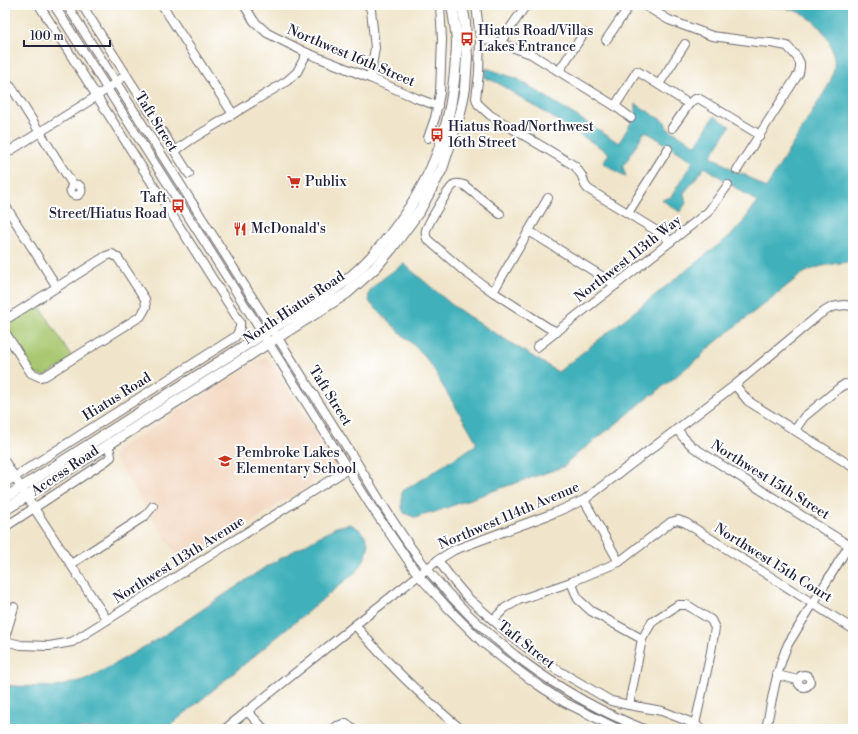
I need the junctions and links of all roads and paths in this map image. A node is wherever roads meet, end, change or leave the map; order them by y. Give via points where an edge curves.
1 (39, 5) edge
2 (54, 5) edge
3 (66, 5) edge
4 (82, 5) edge
5 (162, 5) edge
6 (244, 5) edge
7 (368, 5) edge
8 (440, 5) edge
9 (452, 5) edge
10 (462, 5) edge
11 (476, 5) edge
12 (526, 5) edge
13 (630, 5) edge
14 (644, 5) edge
15 (478, 22) junction
16 (460, 23) junction
17 (441, 25) junction
18 (584, 33) dead end
19 (480, 38) junction
20 (606, 40) dead end
21 (500, 43) junction
22 (685, 44) dead end
23 (307, 53) junction
24 (559, 71) junction
25 (126, 75) junction
26 (370, 78) junction
27 (5, 81) edge
28 (116, 82) junction
29 (658, 84) junction
30 (107, 88) junction
31 (97, 96) junction
32 (689, 104) junction
33 (438, 106) junction
34 (614, 106) junction
35 (233, 114) junction
36 (631, 118) dead end
37 (672, 128) dead end
38 (40, 132) junction
39 (760, 135) junction
40 (428, 138) dead end
41 (668, 149) dead end
42 (175, 151) junction
43 (5, 154) edge
44 (737, 170) dead end
45 (189, 174) dead end
46 (73, 185) dead end
47 (728, 185) dead end
48 (548, 198) dead end
49 (192, 202) junction
50 (5, 205) edge
51 (410, 206) junction
52 (183, 207) junction
53 (420, 210) junction
54 (628, 213) junction
55 (500, 214) dead end
56 (432, 218) junction
57 (529, 231) junction
58 (670, 242) junction
59 (225, 254) junction
60 (216, 260) junction
61 (616, 285) junction
62 (57, 287) junction
63 (493, 292) junction
64 (853, 306) edge
65 (5, 320) edge
66 (5, 332) edge
67 (557, 332) junction
68 (270, 336) junction
69 (537, 347) dead end
70 (208, 376) junction
71 (735, 385) junction
72 (849, 385) edge
73 (332, 425) junction
74 (677, 429) junction
75 (324, 430) junction
76 (795, 430) junction
77 (107, 445) junction
78 (5, 462) edge
79 (356, 463) junction
80 (853, 467) edge
81 (348, 469) junction
82 (14, 477) junction
83 (5, 483) edge
84 (24, 492) junction
85 (5, 498) edge
86 (584, 500) junction
87 (153, 506) dead end
88 (34, 508) junction
89 (5, 510) edge
90 (5, 527) edge
91 (852, 544) edge
92 (438, 560) junction
93 (619, 562) junction
94 (71, 564) junction
95 (427, 568) junction
96 (418, 575) junction
97 (571, 582) junction
98 (813, 604) junction
99 (14, 607) dead end
100 (107, 620) junction
101 (492, 620) junction
102 (355, 625) junction
103 (853, 629) edge
104 (5, 637) edge
105 (642, 639) junction
106 (5, 641) edge
107 (521, 660) junction
108 (515, 668) junction
109 (777, 675) junction
110 (798, 680) dead end
111 (628, 705) junction
112 (247, 711) junction
113 (698, 726) edge
114 (633, 727) edge
115 (225, 729) edge
116 (264, 729) edge
117 (333, 729) edge
118 (354, 729) edge
119 (461, 729) edge
120 (618, 729) edge
121 (644, 729) edge
122 (766, 729) edge

1 - 31 street
2 - 30 street, Taft Street
3 - 28 street, Taft Street
4 - 25 street
5 - 35 street
6 - 23 street, Northwest 16th Street via 254,21 267,33
7 - 26 street via 371,10 375,48
8 - 17 street
9 - 16 main road, North Hiatus Road
10 - 16 main road, North Hiatus Road
11 - 15 street
12 - 21 street
13 - 20 street
14 - 39 street via 669,20 712,36 787,46 797,56 800,63 799,73
15 - 16 street
15 - 19 street
16 - 17 street
16 - 51 main road, North Hiatus Road via 454,82 443,138 433,164
16 - 53 main road, North Hiatus Road via 467,57 460,113 442,169
17 - 33 street
18 - 24 street
19 - 21 street
19 - 54 street via 476,98 478,104 490,115 575,166 588,189
21 - 24 street via 531,54
22 - 29 street
23 - 26 street, Northwest 16th Street
23 - 35 street via 297,72 287,81
24 - 34 street
25 - 28 street
25 - 42 street
26 - 33 street, Northwest 16th Street
27 - 38 street
28 - 30 street
28 - 49 street, Taft Street
29 - 32 street
29 - 34 street via 638,71
30 - 31 street
30 - 52 street, Taft Street
31 - 38 street
31 - 82 street, Hiatus Road via 241,325 235,336
32 - 37 street
32 - 39 street via 698,98
33 - 40 street
34 - 36 street
35 - 42 street
38 - 43 street
38 - 46 street
39 - 44 street
41 - 54 street
42 - 45 street
47 - 58 street, Northwest 113th Way via 708,212
48 - 57 street
49 - 52 street
49 - 59 street, Taft Street
50 - 62 street
51 - 53 street
51 - 68 main road, North Hiatus Road via 392,233 369,259 343,282
52 - 60 street, Taft Street
53 - 56 street
53 - 68 main road, North Hiatus Road via 392,248 347,292
54 - 58 street via 665,236
55 - 56 street via 458,183 453,184
56 - 63 street via 425,233 427,239
57 - 61 street
57 - 63 street
58 - 61 street, Northwest 113th Way
59 - 60 street
59 - 68 street, Taft Street
60 - 68 street, Taft Street
61 - 67 street, Northwest 113th Way
62 - 65 street
62 - 66 street via 112,254 118,258 145,299 146,307 140,316 40,377 31,373
63 - 67 street
64 - 71 street, Northwest 114th Avenue via 832,307 820,314
67 - 69 street, Northwest 113th Way
68 - 70 main road, North Hiatus Road
68 - 73 street, Taft Street
68 - 75 street, Taft Street
70 - 77 main road, North Hiatus Road
70 - 84 main road, North Hiatus Road
71 - 74 street, Northwest 114th Avenue
71 - 76 street via 748,401
72 - 76 street via 839,388 804,417
73 - 75 street
73 - 79 street, Taft Street
74 - 86 street, Northwest 114th Avenue
74 - 91 street, Northwest 15th Street via 693,447
75 - 81 street, Taft Street
76 - 80 street
77 - 84 main road, North Hiatus Road
77 - 88 street, Access Road via 111,456 106,461
78 - 82 street
79 - 81 street, Northwest 113th Avenue
79 - 95 street, Taft Street
81 - 96 street, Taft Street
81 - 100 street, Northwest 113th Avenue
82 - 83 street, Hiatus Road
82 - 84 street
84 - 85 main road, North Hiatus Road
84 - 88 street
84 - 89 main road, North Hiatus Road
86 - 92 street, Northwest 114th Avenue via 454,550
86 - 93 street
87 - 94 street via 145,516
88 - 90 street, Access Road
88 - 94 street
91 - 98 street
92 - 95 street, Northwest 114th Avenue
92 - 101 street via 468,597
93 - 97 street
93 - 98 street, Northwest 15th Court via 671,522 678,520
94 - 100 street
95 - 96 street, Northwest 114th Avenue
95 - 107 street, Taft Street via 455,601 490,635
96 - 102 street, Northwest 114th Avenue
96 - 108 street, Taft Street via 482,642
97 - 101 street via 519,600
97 - 105 street via 578,599 591,611
98 - 103 street, Northwest 15th Court
98 - 109 street via 788,644
99 - 104 street
100 - 106 street, Northwest 113th Avenue via 72,642 49,646 21,645
101 - 111 street via 549,665 611,701
102 - 112 street, Northwest 114th Avenue
102 - 119 street via 402,676
105 - 111 street
105 - 113 street via 652,622 678,605 687,605 711,620 715,628
107 - 108 street
107 - 114 street, Taft Street via 543,676
108 - 120 street, Taft Street via 564,702
109 - 110 street
109 - 122 street
111 - 113 street via 662,711
112 - 115 street, Northwest 114th Avenue
112 - 116 street
114 - 121 street, Taft Street
117 - 118 street via 346,723

